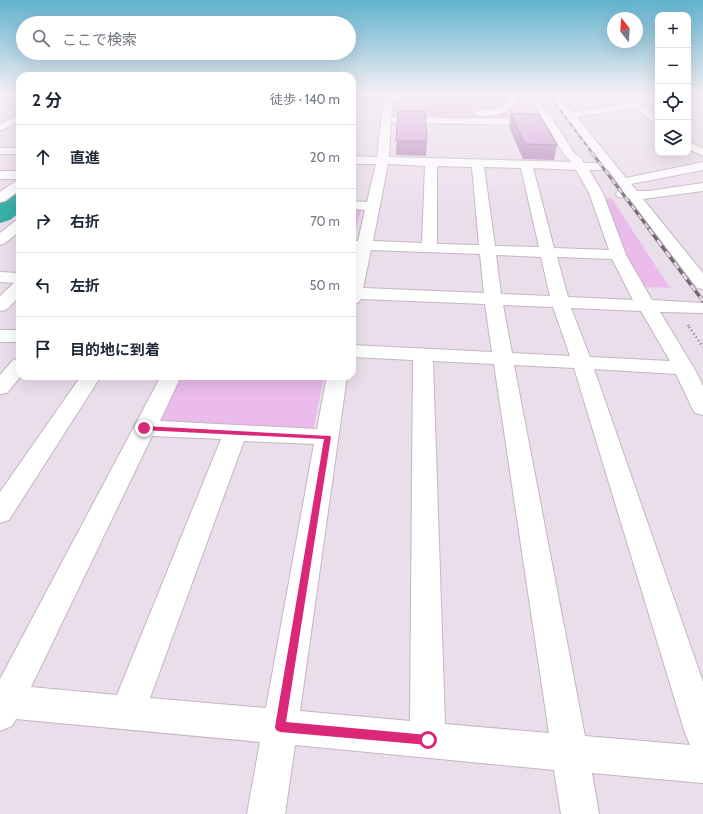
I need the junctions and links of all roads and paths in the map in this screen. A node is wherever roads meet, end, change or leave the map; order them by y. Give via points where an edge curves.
1 (385, 132) edge
2 (556, 132) edge
3 (583, 132) edge
4 (691, 147) edge
5 (0, 151) edge
6 (16, 151) edge
7 (703, 153) edge
8 (356, 160) edge
9 (383, 161) junction
10 (431, 162) junction
11 (478, 164) junction
12 (526, 165) junction
13 (703, 166) edge
14 (581, 167) junction
15 (612, 168) junction
16 (0, 175) edge
17 (16, 175) edge
18 (623, 182) junction
19 (16, 187) edge
20 (702, 188) edge
21 (596, 193) junction
22 (633, 195) junction
23 (0, 198) edge
24 (356, 205) edge
25 (373, 206) junction
26 (16, 229) edge
27 (0, 240) edge
28 (358, 245) edge
29 (429, 247) junction
30 (488, 250) junction
31 (549, 252) junction
32 (618, 255) junction
33 (356, 262) edge
34 (0, 277) edge
35 (16, 278) edge
36 (703, 284) edge
37 (16, 290) edge
38 (356, 295) edge
39 (493, 298) junction
40 (560, 301) junction
41 (646, 304) junction
42 (0, 306) edge
43 (703, 308) edge
44 (686, 321) dead end
45 (0, 336) edge
46 (16, 336) edge
47 (703, 347) edge
48 (356, 351) edge
49 (423, 355) junction
50 (503, 358) junction
51 (582, 363) junction
52 (684, 368) junction
53 (16, 369) edge
54 (87, 380) edge
55 (169, 380) edge
56 (336, 380) edge
57 (0, 388) edge
58 (703, 408) edge
59 (144, 428) junction
60 (236, 432) junction
61 (328, 437) junction
62 (0, 513) edge
63 (2, 706) edge
64 (127, 713) junction
65 (280, 727) junction
66 (703, 733) edge
67 (428, 740) junction
68 (570, 753) junction
69 (703, 765) edge
70 (266, 814) edge
71 (580, 814) edge

1 - 9 street
2 - 14 street
3 - 15 street
4 - 7 street
5 - 6 street
8 - 9 street
9 - 10 street
9 - 25 street
10 - 11 street
10 - 29 street
11 - 12 street
11 - 30 street
12 - 14 street
12 - 31 street
13 - 18 street
14 - 15 street
14 - 21 street
15 - 18 street
16 - 17 street
18 - 22 street
19 - 23 street
20 - 22 street
21 - 22 street
21 - 32 street
22 - 36 street
24 - 25 street
25 - 28 street
26 - 27 street
28 - 29 street
28 - 33 street
29 - 30 street
30 - 31 street
30 - 39 street
31 - 32 street
31 - 40 street
32 - 41 street
34 - 35 street
37 - 42 street
38 - 39 street
39 - 40 street
39 - 50 street
40 - 41 street
40 - 51 street
41 - 43 street
41 - 52 street
44 - 47 path
45 - 46 street
48 - 49 street
49 - 50 street
49 - 67 street
50 - 51 street
50 - 68 street
51 - 52 street
51 - 66 street
52 - 58 street
53 - 57 street
54 - 62 street
55 - 59 street
56 - 61 street
59 - 60 street
59 - 63 street
60 - 61 street
60 - 64 street
61 - 65 street
63 - 64 street
64 - 65 street
65 - 67 street
65 - 70 street
67 - 68 street
68 - 69 street
68 - 71 street

